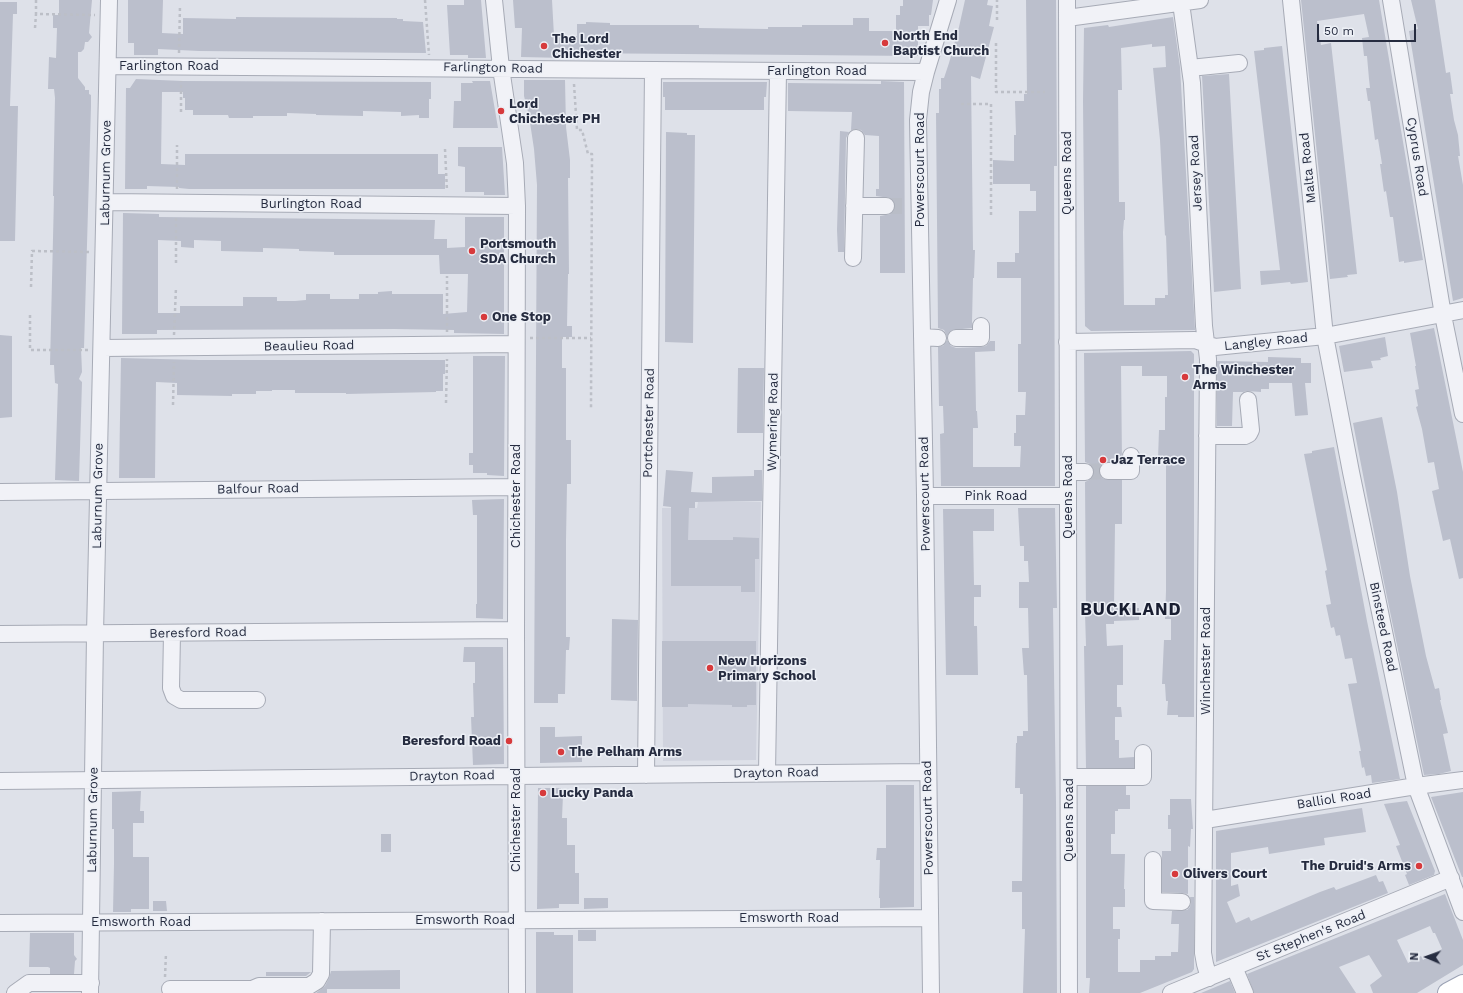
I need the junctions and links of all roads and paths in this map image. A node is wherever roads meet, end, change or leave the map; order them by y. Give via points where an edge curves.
1 (36, 0) edge
2 (425, 0) edge
3 (494, 0) edge
4 (948, 0) edge
5 (997, 0) edge
6 (1067, 0) edge
7 (1200, 0) edge
8 (1291, 0) edge
9 (1391, 0) edge
10 (1181, 3) junction
11 (180, 5) dead end
12 (108, 7) edge
13 (36, 14) junction
14 (1067, 18) junction
15 (997, 20) dead end
16 (35, 28) dead end
17 (996, 42) dead end
18 (1239, 62) dead end
19 (108, 66) junction
20 (180, 66) junction
21 (430, 68) junction
22 (501, 68) junction
23 (1190, 68) junction
24 (572, 69) junction
25 (653, 70) junction
26 (778, 71) junction
27 (926, 72) junction
28 (1045, 92) dead end
29 (961, 104) dead end
30 (181, 112) dead end
31 (856, 138) dead end
32 (446, 150) dead end
33 (105, 202) junction
34 (447, 205) junction
35 (517, 206) junction
36 (854, 206) junction
37 (886, 206) tunnel mouth
38 (991, 218) dead end
39 (104, 252) junction
40 (853, 258) dead end
41 (31, 287) dead end
42 (1463, 310) edge
43 (30, 315) dead end
44 (1443, 315) junction
45 (981, 326) dead end
46 (1325, 336) junction
47 (922, 337) junction
48 (591, 338) junction
49 (938, 338) dead end
50 (956, 338) dead end
51 (516, 341) junction
52 (1067, 342) junction
53 (1207, 344) junction
54 (102, 349) junction
55 (1248, 400) dead end
56 (590, 409) dead end
57 (1463, 414) edge
58 (1207, 436) junction
59 (1131, 456) dead end
60 (1108, 471) tunnel mouth
61 (1068, 472) junction
62 (1085, 472) tunnel mouth
63 (516, 487) junction
64 (98, 491) junction
65 (0, 492) edge
66 (925, 496) junction
67 (1068, 496) junction
68 (516, 630) junction
69 (172, 633) junction
70 (0, 634) edge
71 (95, 634) junction
72 (257, 700) dead end
73 (1143, 753) dead end
74 (927, 772) junction
75 (767, 773) junction
76 (516, 775) junction
77 (646, 775) junction
78 (1069, 777) junction
79 (93, 780) junction
80 (1463, 780) edge
81 (0, 781) edge
82 (1416, 786) junction
83 (1205, 820) junction
84 (1153, 860) dead end
85 (1451, 878) junction
86 (1193, 902) junction
87 (1463, 912) edge
88 (929, 918) junction
89 (517, 920) junction
90 (322, 921) junction
91 (91, 922) junction
92 (0, 923) edge
93 (166, 953) dead end
94 (1234, 967) junction
95 (1210, 978) junction
96 (167, 984) joint
97 (1463, 985) edge
98 (90, 988) edge
99 (14, 993) edge
100 (517, 993) edge
101 (931, 993) edge
102 (1069, 993) edge
103 (1171, 993) edge
104 (1245, 993) edge
105 (1448, 993) edge

1 - 13 path
2 - 21 path
3 - 22 street, Chichester Road
4 - 27 street, Powerscourt Road
5 - 15 path
6 - 14 street, Queens Road
7 - 10 street
8 - 46 street, Malta Road
9 - 44 street, Cyprus Road
10 - 14 street
10 - 23 street, Jersey Road
11 - 20 path
12 - 13 path
12 - 19 street, Laburnum Grove
13 - 16 path
14 - 52 street, Queens Road
17 - 28 path via 996,92
18 - 23 street
19 - 20 street, Farlington Road
19 - 33 street, Laburnum Grove
20 - 21 street, Farlington Road
20 - 30 path
21 - 22 street, Farlington Road
22 - 24 street, Farlington Road
22 - 35 street, Chichester Road via 515,163
23 - 53 street, Jersey Road
24 - 25 street, Farlington Road
24 - 48 path via 577,130 582,130 588,154 592,154
25 - 26 street, Farlington Road
25 - 77 street, Portchester Road
26 - 27 street, Farlington Road
26 - 75 street, Wymering Road
27 - 47 street, Powerscourt Road via 918,120 912,206
29 - 38 path via 991,104
31 - 36 street
32 - 34 path
33 - 34 street, Burlington Road
33 - 39 street, Laburnum Grove
34 - 35 street, Burlington Road
35 - 51 street, Chichester Road
36 - 37 street
36 - 40 street
39 - 41 path via 32,251
39 - 54 street, Laburnum Grove
42 - 44 street, Langley Road
43 - 54 path via 30,350
44 - 46 street, Langley Road
44 - 57 street, Cyprus Road
45 - 50 street via 981,338
46 - 53 street, Langley Road via 1215,347
46 - 82 street, Binsteed Road
47 - 49 street
47 - 66 street, Powerscourt Road
48 - 51 path
48 - 56 path
51 - 54 street, Beaulieu Road
51 - 63 street, Chichester Road
52 - 53 street, Langley Road via 1195,340
52 - 61 street, Queens Road
53 - 58 street, Winchester Road
54 - 64 street, Laburnum Grove
55 - 58 street via 1251,430 1249,434
58 - 83 street, Winchester Road
59 - 60 street via 1131,471
61 - 62 street
61 - 67 street, Queens Road
63 - 64 street, Balfour Road
63 - 68 street, Chichester Road
64 - 65 street, Balfour Road
64 - 71 street, Laburnum Grove
66 - 67 street, Pink Road
66 - 74 street, Powerscourt Road
67 - 78 street, Queens Road
68 - 69 street, Beresford Road
68 - 76 street, Chichester Road
69 - 71 street, Beresford Road
69 - 72 street via 171,688 174,696 181,700
70 - 71 street, Beresford Road
71 - 79 street, Laburnum Grove
73 - 78 street via 1142,776
74 - 75 street, Drayton Road
74 - 88 street, Powerscourt Road
75 - 77 street, Drayton Road
76 - 77 street, Drayton Road
76 - 79 street, Drayton Road
76 - 89 street, Chichester Road
78 - 102 street, Queens Road
79 - 81 street, Drayton Road
79 - 91 street, Laburnum Grove
80 - 82 street, Balliol Road
82 - 83 street, Balliol Road
82 - 85 street, Binsteed Road
83 - 86 street, Winchester Road
84 - 86 street via 1153,901
85 - 87 street, Binsteed Road
85 - 94 street, St Stephen's Road
86 - 95 street, Winchester Road
88 - 89 street, Emsworth Road
88 - 101 street, Powerscourt Road
89 - 90 street, Emsworth Road
89 - 100 street, Chichester Road
90 - 91 street, Emsworth Road
90 - 96 street via 321,974 309,986 259,986 252,989
91 - 92 street, Emsworth Road
91 - 98 street, Laburnum Grove
93 - 96 path
94 - 95 street, St Stephen's Road
94 - 104 street
95 - 103 street, St Stephen's Road
97 - 105 main road
98 - 99 street via 29,983

